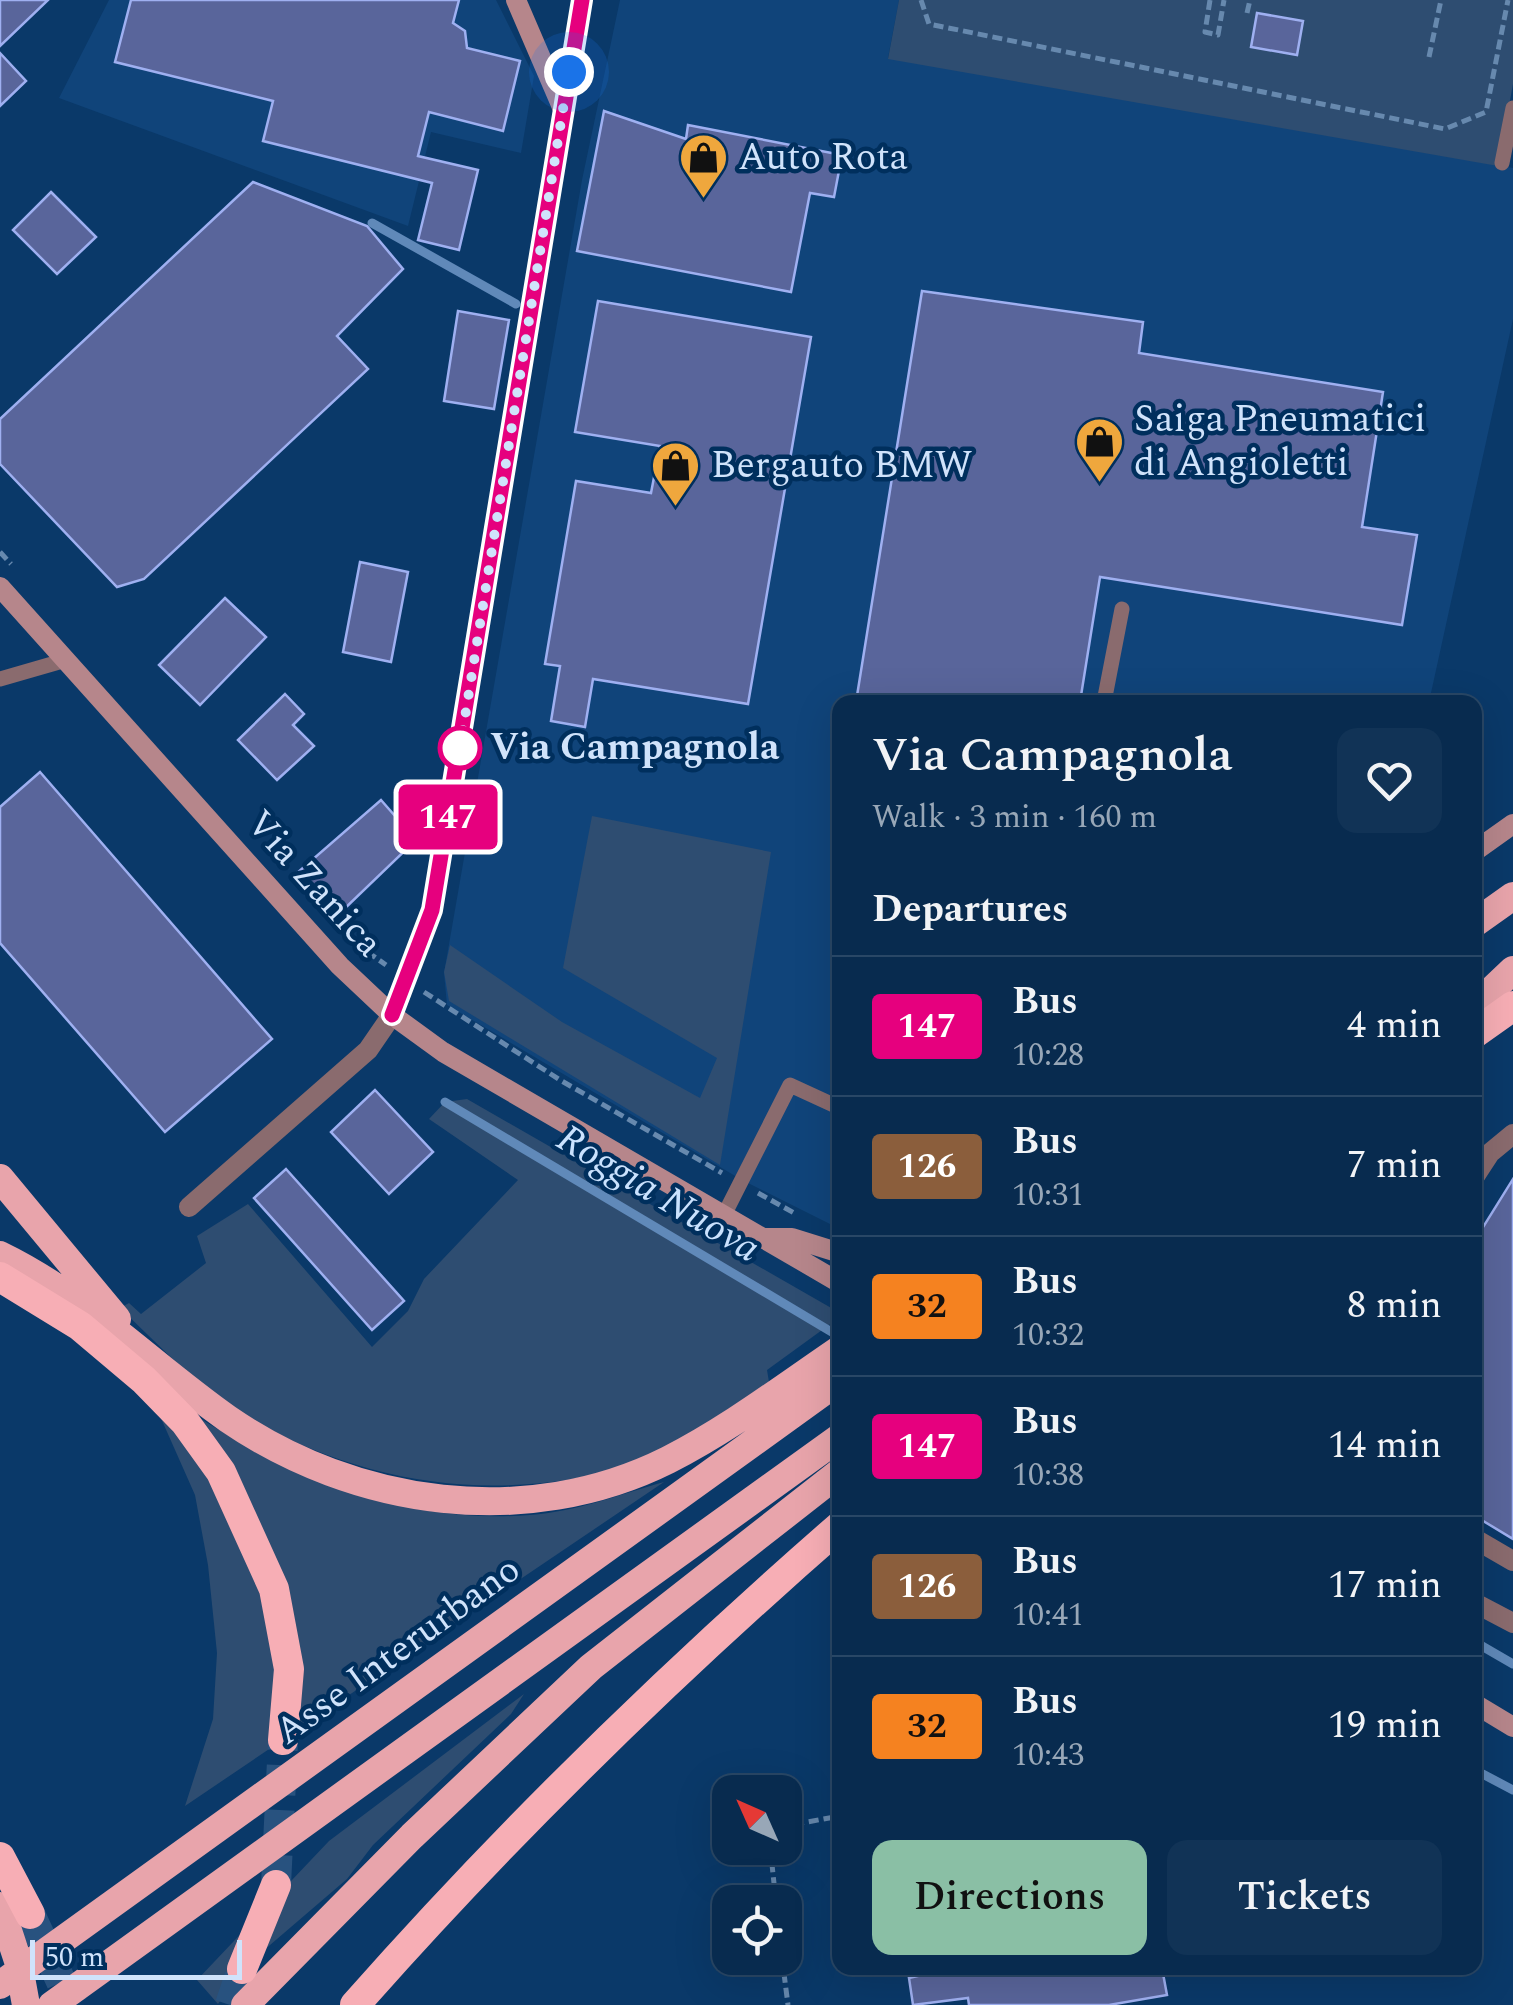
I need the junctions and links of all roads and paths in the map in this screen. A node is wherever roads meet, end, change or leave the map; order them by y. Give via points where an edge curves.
1 (516, 0) edge
2 (582, 0) edge
3 (921, 0) edge
4 (1210, 0) edge
5 (1224, 0) edge
6 (1250, 0) edge
7 (1440, 0) edge
8 (1508, 0) edge
9 (1247, 13) dead end
10 (1428, 57) dead end
11 (562, 108) junction
12 (1513, 108) edge
13 (1502, 163) dead end
14 (0, 552) edge
15 (13, 566) dead end
16 (0, 587) edge
17 (1122, 609) dead end
18 (66, 660) junction
19 (0, 679) edge
20 (1105, 695) edge
21 (1513, 824) edge
22 (1482, 846) edge
23 (1513, 896) edge
24 (1482, 918) edge
25 (351, 940) dead end
26 (1513, 958) edge
27 (1513, 970) edge
28 (1482, 978) edge
29 (408, 980) junction
30 (1482, 999) edge
31 (1513, 1006) edge
32 (392, 1015) junction
33 (1482, 1029) edge
34 (832, 1104) edge
35 (1513, 1134) edge
36 (1482, 1165) edge
37 (0, 1178) edge
38 (740, 1184) junction
39 (190, 1207) dead end
40 (722, 1217) junction
41 (806, 1220) dead end
42 (758, 1238) junction
43 (832, 1250) edge
44 (0, 1255) edge
45 (0, 1277) edge
46 (832, 1279) edge
47 (140, 1347) junction
48 (832, 1354) edge
49 (832, 1386) edge
50 (832, 1442) edge
51 (832, 1478) edge
52 (832, 1533) edge
53 (1482, 1542) edge
54 (1513, 1561) edge
55 (678, 1598) junction
56 (1482, 1607) edge
57 (1513, 1624) edge
58 (1482, 1708) edge
59 (1513, 1727) edge
60 (284, 1740) tunnel mouth
61 (832, 1817) edge
62 (802, 1823) edge
63 (0, 1857) edge
64 (276, 1885) tunnel mouth
65 (0, 1906) edge
66 (30, 1914) tunnel mouth
67 (242, 1970) tunnel mouth
68 (784, 1975) edge
69 (0, 1977) edge
70 (0, 1985) edge
71 (15, 2005) edge
72 (26, 2005) edge
73 (52, 2005) edge
74 (245, 2005) edge
75 (270, 2005) edge
76 (355, 2005) edge
77 (788, 2005) edge

1 - 11 main road
2 - 11 main road
3 - 8 path via 930,24 1445,129 1486,112
4 - 5 path via 1205,32 1218,35
6 - 9 path
7 - 10 path
11 - 29 main road via 432,910
12 - 13 lane
14 - 15 path
16 - 18 main road, Via Zanica
17 - 20 lane
18 - 19 lane
18 - 32 main road, Via Zanica via 301,924
21 - 22 main road
23 - 24 highway
25 - 29 path
26 - 28 highway
27 - 30 highway
29 - 32 main road
29 - 38 path via 560,1080
31 - 33 highway
32 - 39 street via 368,1050
32 - 40 main road, Via Zanica
34 - 38 lane via 790,1085
35 - 36 street
37 - 47 highway
38 - 40 lane
38 - 41 path
40 - 42 main road, Via Zanica
42 - 43 main road via 792,1238
42 - 46 main road, Via Zanica
44 - 47 highway
45 - 60 highway via 80,1326 144,1380 222,1472 274,1589 289,1669
47 - 48 highway via 181,1385 284,1455 374,1490 462,1500 548,1496 629,1476 701,1442
49 - 70 highway, Asse Interurbano
50 - 73 highway
51 - 55 highway
52 - 76 highway via 572,1777
53 - 54 street
55 - 74 highway via 508,1743
55 - 75 highway
56 - 57 street
58 - 59 main road
61 - 62 path
63 - 66 highway
64 - 67 highway
65 - 72 highway
68 - 77 path
69 - 71 highway

